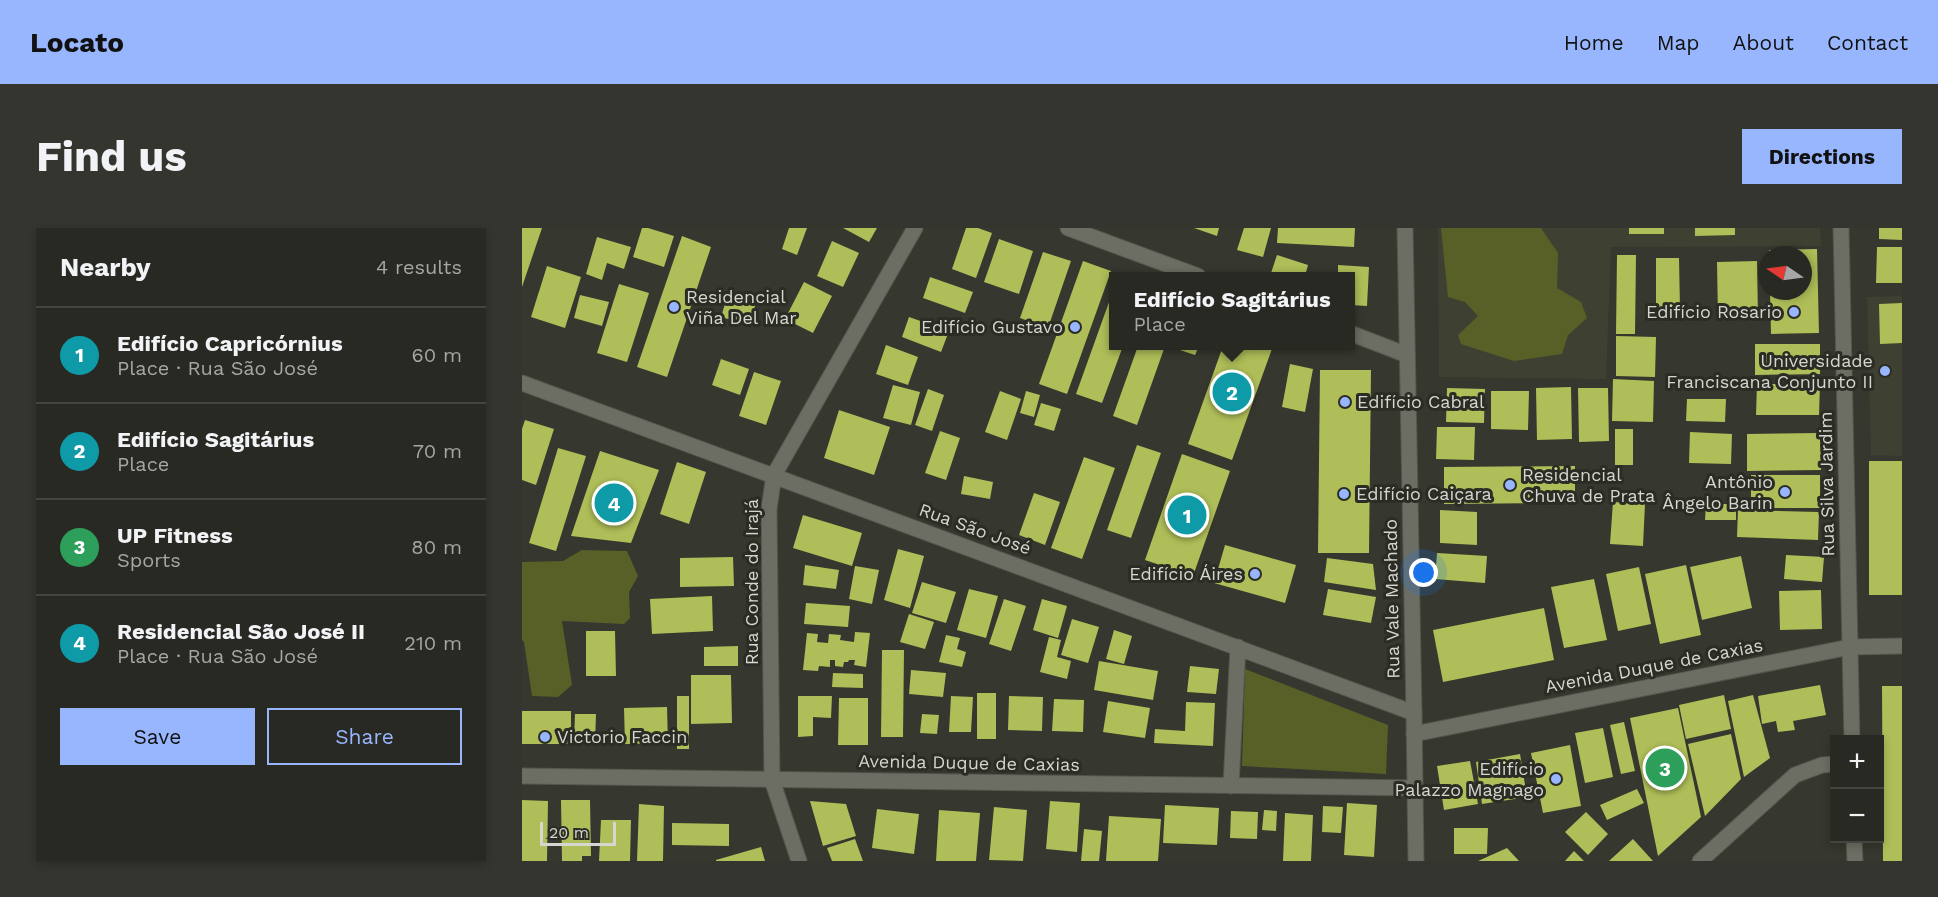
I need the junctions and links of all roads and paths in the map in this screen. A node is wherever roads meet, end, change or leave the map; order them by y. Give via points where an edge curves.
1 (915, 228) edge
2 (1068, 228) edge
3 (1404, 228) edge
4 (1841, 228) edge
5 (1187, 272) edge
6 (1355, 335) edge
7 (1407, 354) junction
8 (522, 383) edge
9 (774, 475) junction
10 (1902, 646) edge
11 (1850, 647) junction
12 (1238, 648) junction
13 (1414, 713) junction
14 (1414, 734) junction
15 (1852, 735) edge
16 (1830, 764) edge
17 (522, 776) edge
18 (772, 780) junction
19 (1231, 786) junction
20 (1415, 788) junction
21 (1854, 843) edge
22 (799, 861) edge
23 (1416, 861) edge
24 (1700, 861) edge
25 (1855, 861) edge

1 - 9 street, Rua Conde do Irajá
2 - 5 street
3 - 7 street, Rua Vale Machado
4 - 11 street, Rua Silva Jardim
6 - 7 street
7 - 13 street, Rua Vale Machado
8 - 9 street, Rua São José
9 - 12 street, Rua São José
9 - 18 street, Rua Conde do Irajá via 769,509
10 - 11 street, Avenida Duque de Caxias
11 - 14 street, Avenida Duque de Caxias
11 - 15 street, Rua Silva Jardim
12 - 13 street, Rua São José
12 - 19 street
13 - 14 street, Rua Vale Machado
14 - 20 street, Rua Vale Machado
16 - 24 street via 1795,775
17 - 18 street, Avenida Duque de Caxias
18 - 19 street, Avenida Duque de Caxias
18 - 22 street, Rua Conde do Irajá
19 - 20 street, Avenida Duque de Caxias
20 - 23 street, Rua Vale Machado
21 - 25 street

